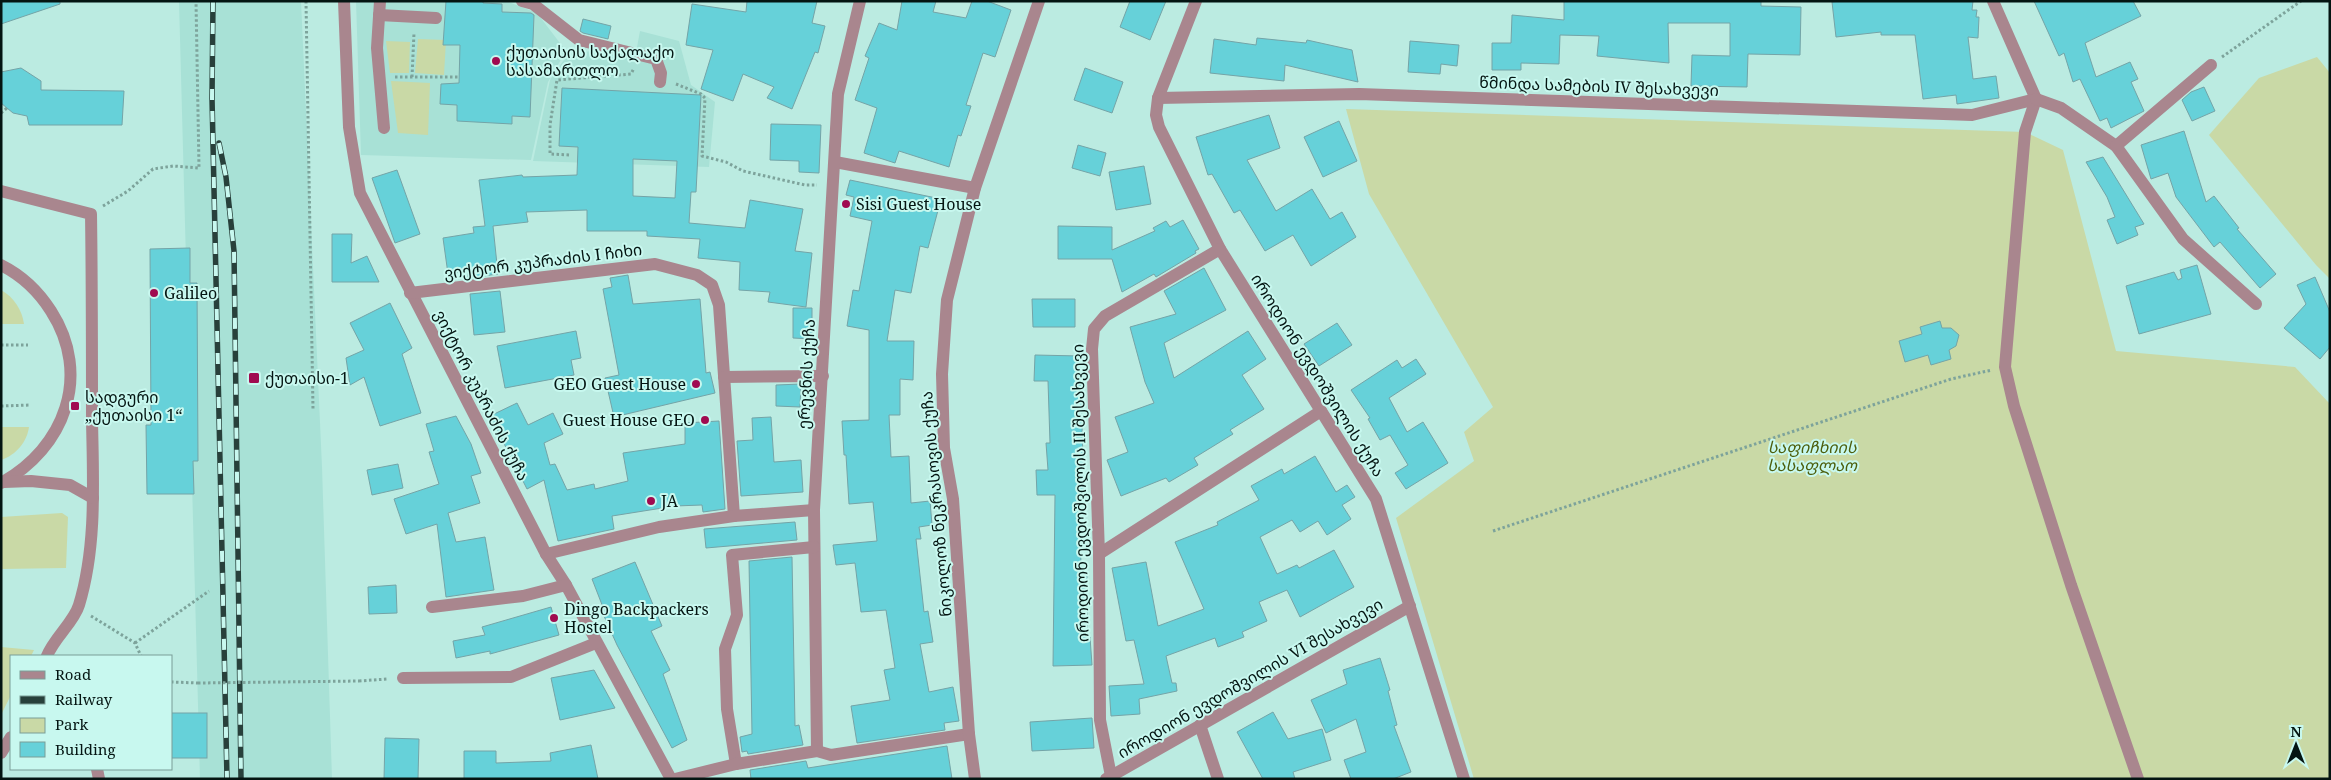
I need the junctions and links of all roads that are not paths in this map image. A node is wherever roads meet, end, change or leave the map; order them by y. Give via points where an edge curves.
1 (344, 1) edge
2 (380, 1) edge
3 (522, 1) edge
4 (860, 1) edge
5 (1039, 1) edge
6 (1196, 1) edge
7 (1993, 1) edge
8 (379, 15) junction
9 (436, 18) dead end
10 (2211, 65) road end
11 (660, 82) road end
12 (1158, 98) junction
13 (2036, 100) junction
14 (384, 128) dead end
15 (2116, 146) junction
16 (835, 162) junction
17 (974, 188) junction
18 (1, 192) edge
19 (1220, 249) junction
20 (1, 265) edge
21 (410, 293) junction
22 (2256, 304) dead end
23 (823, 376) junction
24 (724, 377) junction
25 (1321, 411) junction
26 (3, 483) edge
27 (93, 498) junction
28 (814, 510) junction
29 (734, 516) junction
30 (814, 547) junction
31 (546, 554) junction
32 (1099, 554) junction
33 (566, 585) junction
34 (432, 606) dead end
35 (1410, 606) junction
36 (596, 643) junction
37 (51, 653) edge
38 (403, 678) road end
39 (1200, 725) junction
40 (970, 734) junction
41 (10, 739) edge
42 (817, 751) junction
43 (1, 753) edge
44 (736, 764) junction
45 (696, 776) edge
46 (1109, 777) edge
47 (671, 779) edge
48 (675, 779) edge
49 (975, 779) edge
50 (1218, 779) edge
51 (1464, 779) edge
52 (2138, 779) edge

1 - 21 street, ვიქტორ კუპრაძის ქუჩა via 349,127 360,193
2 - 8 street
3 - 11 street via 533,4 579,40 656,59
4 - 16 street, ერევნის ქუჩა via 838,94
5 - 17 street, ნიკოლოზ ნეკრასოვის ქუჩა
6 - 12 street, იროდიონ ევდოშვილის ქუჩა
7 - 13 street
8 - 9 street
8 - 14 street via 377,48
10 - 15 street
12 - 13 street, წმინდა სამების IV შესახვევი via 1359,94 1972,115
12 - 19 street, იროდიონ ევდოშვილის ქუჩა via 1156,115 1160,127
13 - 15 street via 2061,108
13 - 52 street via 2025,132 2005,367 2014,406 2062,557
15 - 22 street via 2182,238
16 - 17 street
16 - 23 street, ერევნის ქუჩა
17 - 40 street, ნიკოლოზ ნეკრასოვის ქუჩა via 947,300 942,374 944,448 953,499
18 - 27 street via 91,214
19 - 25 street, იროდიონ ევდოშვილის ქუჩა
19 - 32 street, იროდიონ ევდოშვილის II შესახვევი via 1105,316 1094,329
20 - 26 street via 39,293 61,327 70,353 70,387 63,418 42,450
21 - 24 street, ვიქტორ კუპრაძის I ჩიხი via 655,264 697,276 712,285 719,305
21 - 31 street, ვიქტორ კუპრაძის ქუჩა
23 - 24 street
23 - 28 street, ერევნის ქუჩა
24 - 29 street, ვიქტორ კუპრაძის I ჩიხი
25 - 32 street
25 - 35 street, იროდიონ ევდოშვილის ქუჩა via 1376,499
26 - 27 street via 31,481 70,485
27 - 37 street via 84,586 78,608
28 - 29 street
28 - 30 street, ერევნის ქუჩა
29 - 31 street via 659,527
30 - 42 street, ერევნის ქუჩა
30 - 44 street via 732,555 737,615 725,649 728,709
31 - 33 street, ვიქტორ კუპრაძის ქუჩა
32 - 46 street, იროდიონ ევდოშვილის II შესახვევი via 1100,720
33 - 34 street via 523,596
33 - 36 street, ვიქტორ კუპრაძის ქუჩა
35 - 39 street, იროდიონ ევდოშვილის VI შესახვევი
35 - 51 street, იროდიონ ევდოშვილის ქუჩა
36 - 38 street via 511,676
36 - 47 street, ვიქტორ კუპრაძის ქუჩა
39 - 46 street, იროდიონ ევდოშვილის VI შესახვევი
39 - 50 street
40 - 42 street via 832,755
40 - 49 street, ნიკოლოზ ნეკრასოვის ქუჩა
41 - 43 street
42 - 44 street
44 - 45 street
45 - 48 street

